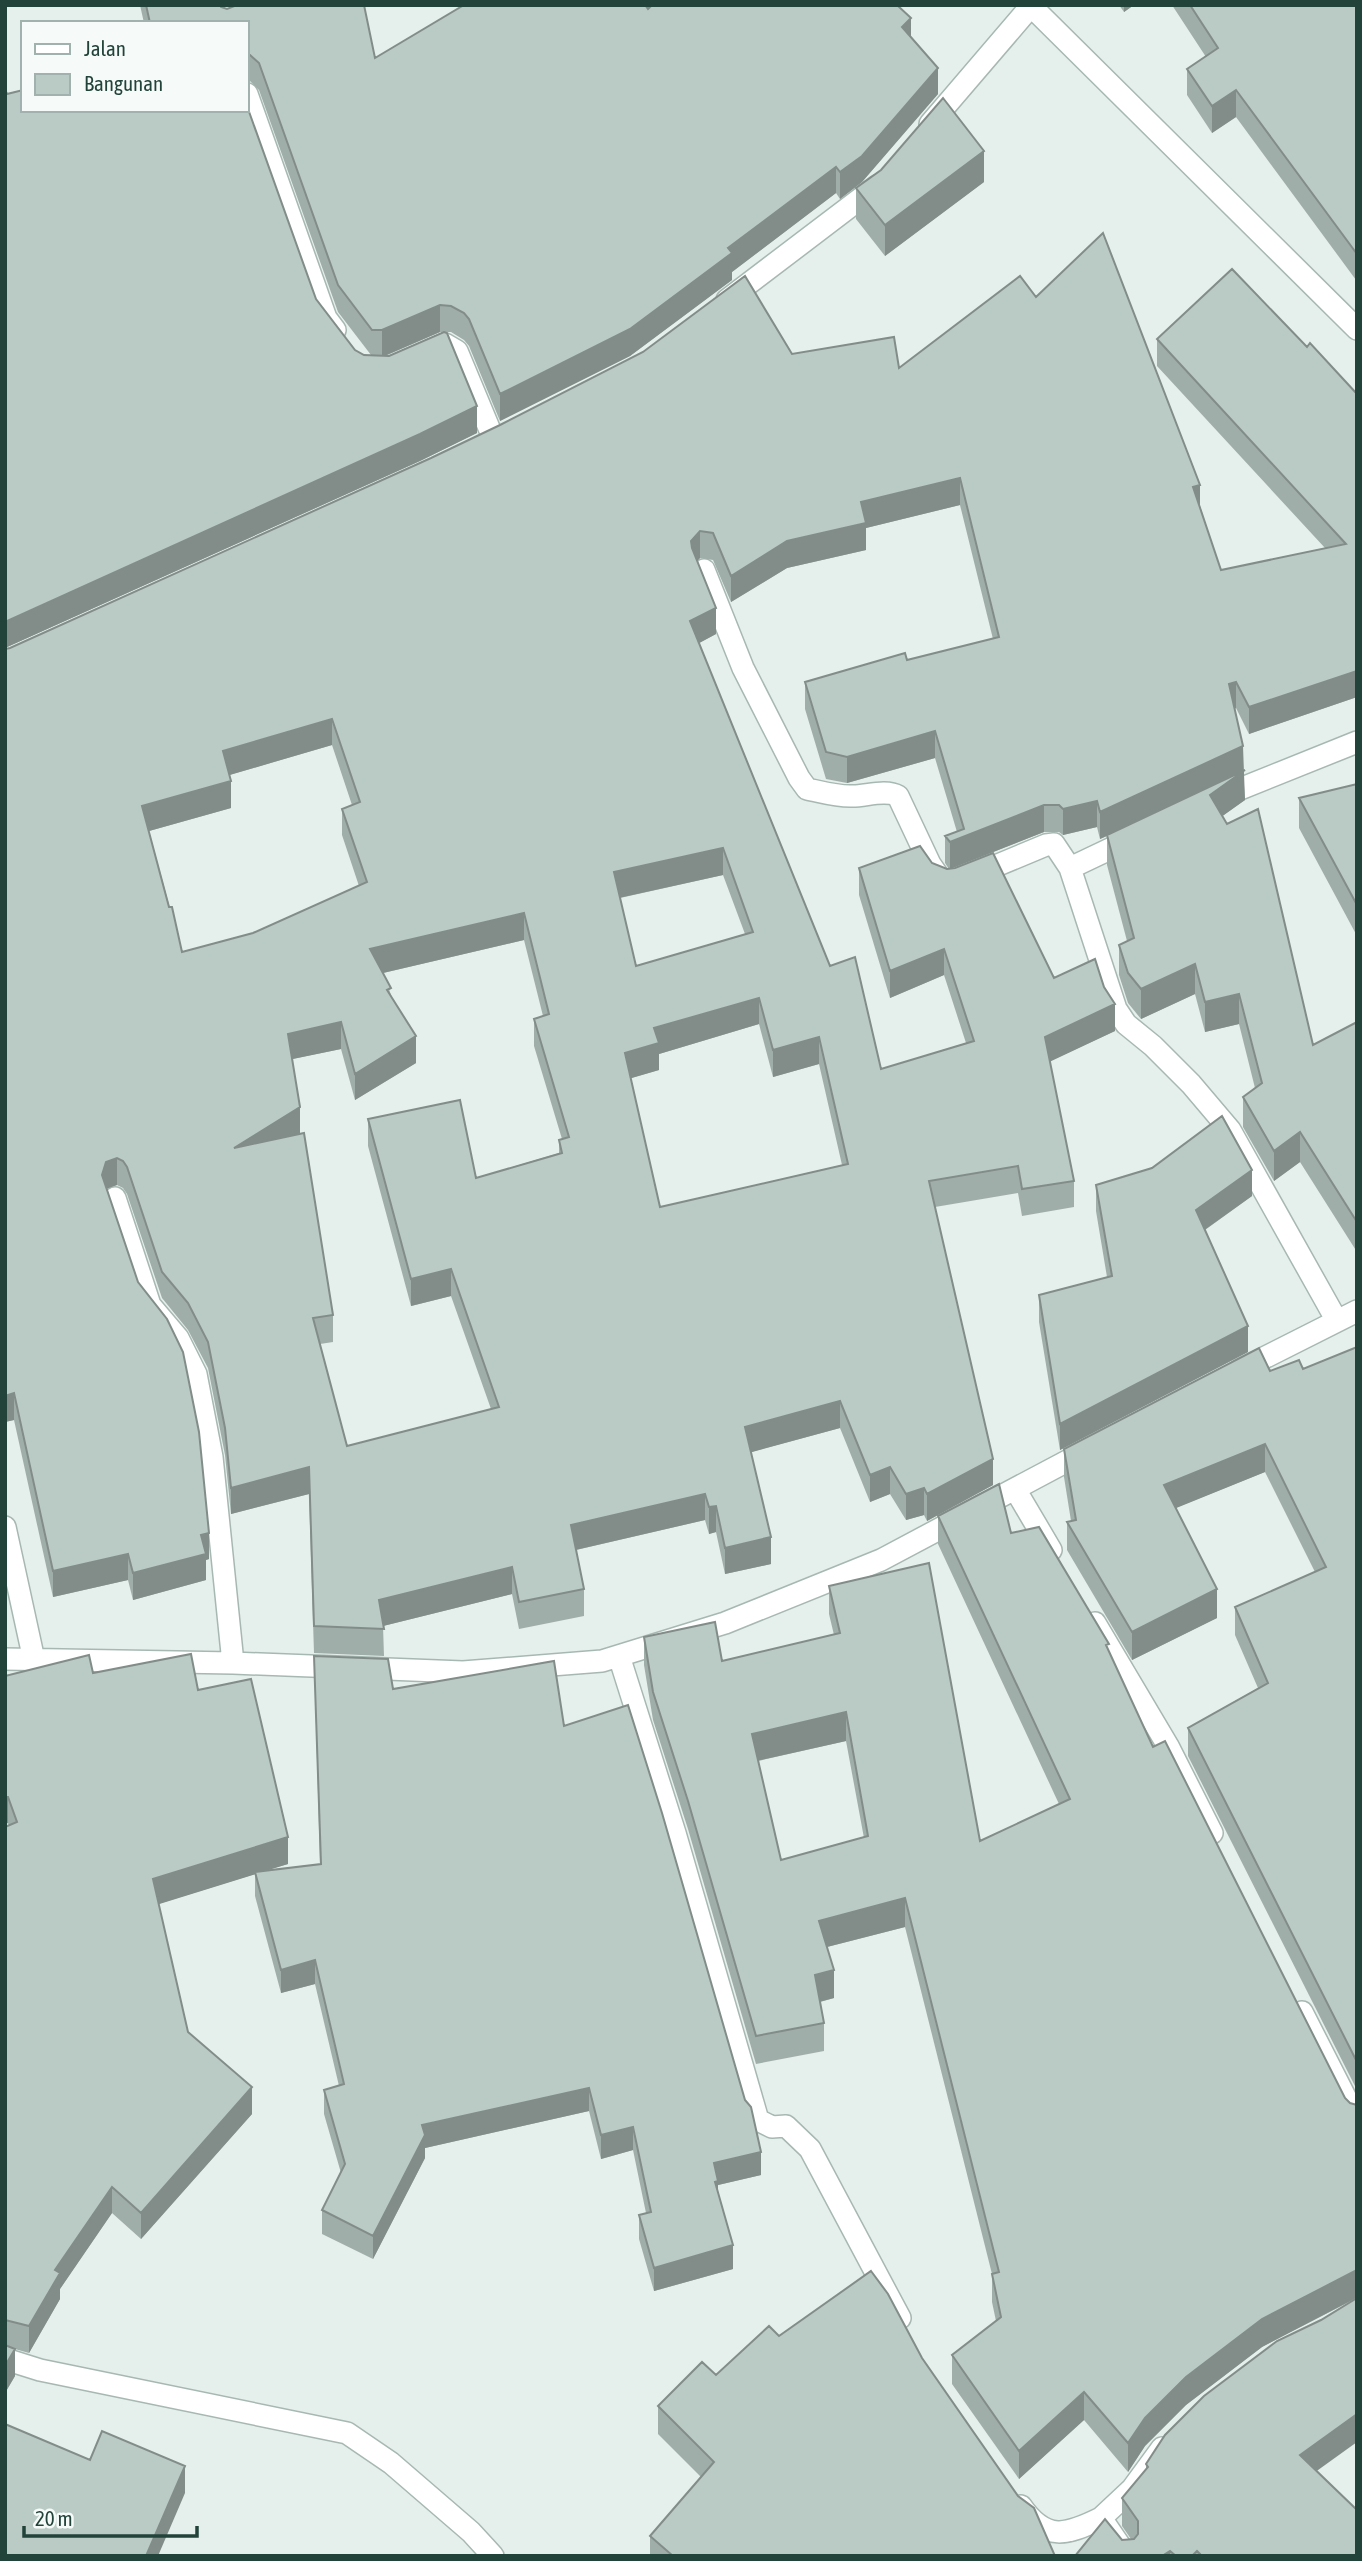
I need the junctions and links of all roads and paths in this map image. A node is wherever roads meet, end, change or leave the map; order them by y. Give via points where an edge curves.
1 (1030, 6) edge
2 (248, 96) edge
3 (916, 140) edge
4 (889, 171) edge
5 (715, 309) edge
6 (1357, 329) edge
7 (349, 348) edge
8 (408, 360) edge
9 (518, 428) edge
10 (494, 440) junction
11 (471, 451) edge
12 (704, 570) edge
13 (1357, 742) edge
14 (1205, 804) edge
15 (1144, 833) edge
16 (1070, 868) junction
17 (115, 1198) dead end
18 (1357, 1311) edge
19 (1337, 1321) junction
20 (1226, 1378) edge
21 (1106, 1440) edge
22 (1014, 1489) junction
23 (5, 1527) edge
24 (1063, 1571) edge
25 (1084, 1606) edge
26 (619, 1656) junction
27 (5, 1659) edge
28 (34, 1660) junction
29 (233, 1662) junction
30 (1221, 1852) edge
31 (1294, 1997) edge
32 (1357, 2120) edge
33 (907, 2330) edge
34 (5, 2359) edge
35 (1179, 2430) edge
36 (1007, 2485) edge
37 (1101, 2518) junction
38 (493, 2556) edge
39 (1127, 2556) edge

1 - 3 street
1 - 6 street
2 - 7 street via 326,318
4 - 5 street via 872,192
8 - 10 street via 445,344 457,351
9 - 10 street
10 - 11 street
12 - 16 street via 743,668 807,789 849,797 891,792 898,796 942,881 950,883 1054,844
13 - 14 street
15 - 16 street
16 - 19 street via 1116,1009 1230,1130
17 - 29 street via 150,1305 178,1338 196,1374 212,1457
18 - 19 street
19 - 20 street
21 - 22 street
22 - 24 street
22 - 26 street via 881,1560 725,1623
23 - 28 street
25 - 30 street via 1168,1746
26 - 29 street via 463,1672
26 - 33 street via 758,2120 772,2127 786,2126 810,2148
27 - 28 street
28 - 29 street
31 - 32 street
34 - 38 street via 347,2433 391,2463
35 - 37 street
36 - 37 street via 1029,2517 1052,2532 1073,2532
37 - 39 street

